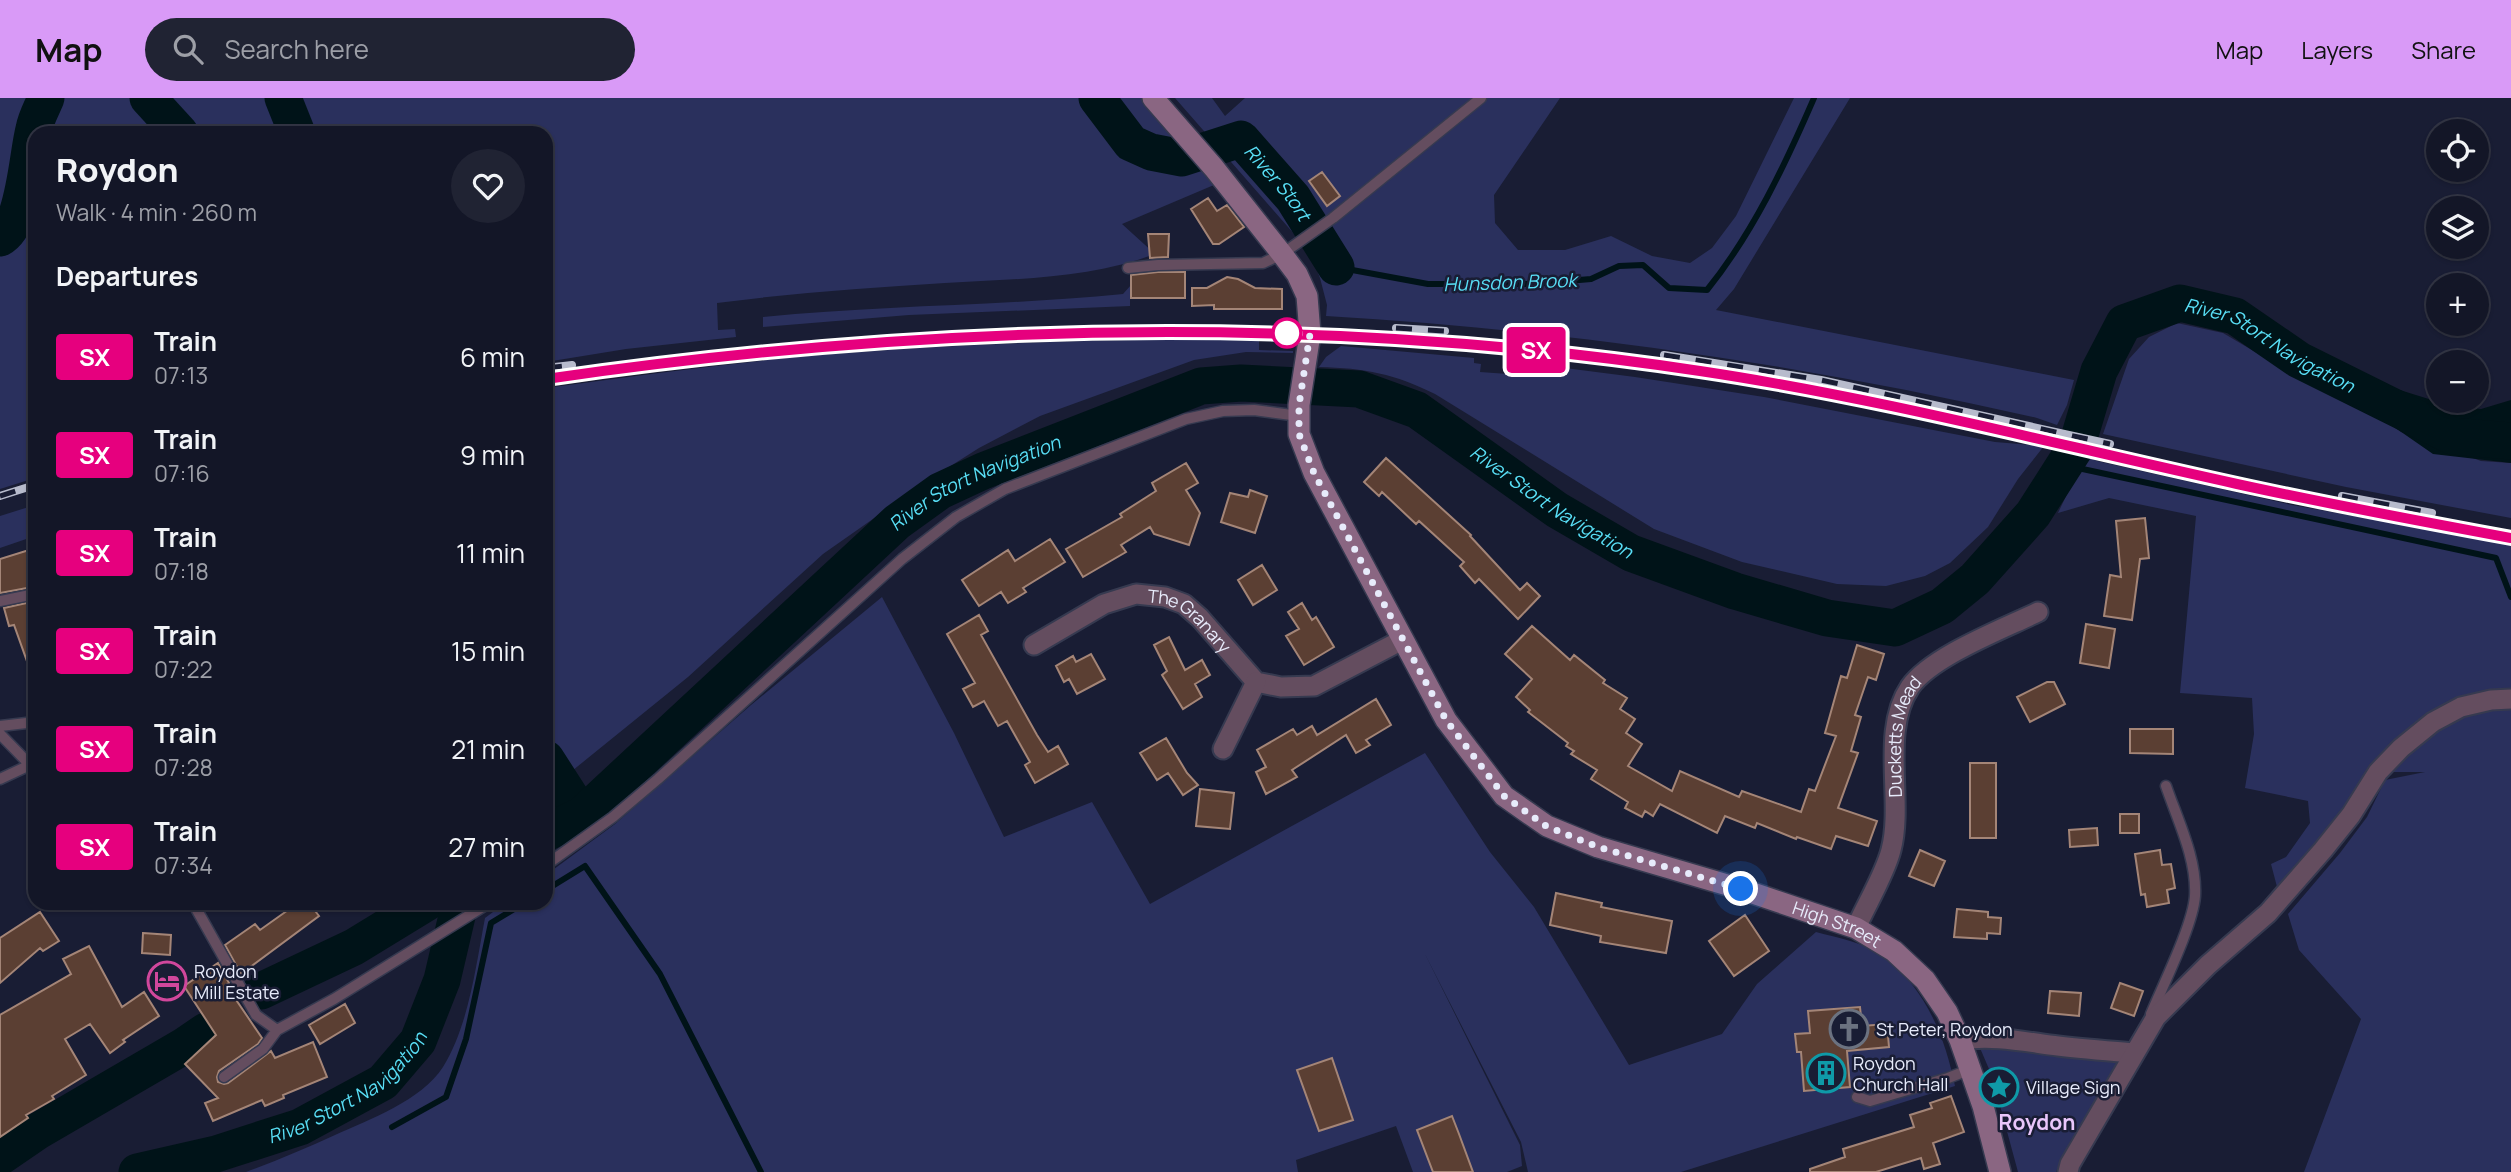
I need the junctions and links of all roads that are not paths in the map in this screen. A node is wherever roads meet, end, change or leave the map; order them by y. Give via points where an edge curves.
1 (1153, 98) edge
2 (1481, 98) edge
3 (1282, 254) junction
4 (1128, 268) dead end
5 (1299, 410) junction
6 (28, 595) edge
7 (0, 601) edge
8 (2038, 612) dead end
9 (1402, 640) junction
10 (1034, 645) dead end
11 (1256, 682) junction
12 (2511, 699) edge
13 (28, 723) edge
14 (0, 726) edge
15 (0, 734) edge
16 (1223, 749) dead end
17 (28, 763) edge
18 (28, 768) edge
19 (0, 779) edge
20 (2166, 786) dead end
21 (553, 860) edge
22 (201, 910) edge
23 (479, 910) edge
24 (1856, 928) junction
25 (276, 1030) junction
26 (1960, 1040) junction
27 (2134, 1053) junction
28 (1971, 1069) junction
29 (224, 1077) dead end
30 (1857, 1097) dead end
31 (2000, 1172) edge
32 (2068, 1172) edge

1 - 3 main road, High Street
2 - 3 lane
3 - 4 lane via 1263,263
3 - 5 main road, High Street via 1307,296 1310,324
5 - 9 main road, High Street via 1299,434 1314,473
5 - 21 lane via 1223,411 1186,419 1004,489 957,517 902,559 658,779
6 - 7 lane
8 - 24 street, Ducketts Mead via 1934,664 1910,687 1900,709 1895,739 1896,820 1891,852
9 - 11 street via 1314,686
9 - 24 main road, High Street via 1446,720 1504,796 1546,826 1598,847
10 - 11 street, The Granary via 1104,604 1136,594 1165,597 1184,604 1200,618
11 - 16 street
12 - 27 street via 2461,707 2401,748 2268,913 2156,1017
13 - 14 lane
15 - 17 lane
18 - 19 lane
20 - 27 lane via 2194,872 2195,899
22 - 25 lane via 256,1015
23 - 25 lane
24 - 26 main road, High Street via 1894,951 1926,980
25 - 29 lane via 263,1049
26 - 27 street via 1983,1037
26 - 28 main road, High Street
27 - 32 street
28 - 30 lane via 1870,1101
28 - 31 main road, High Street

